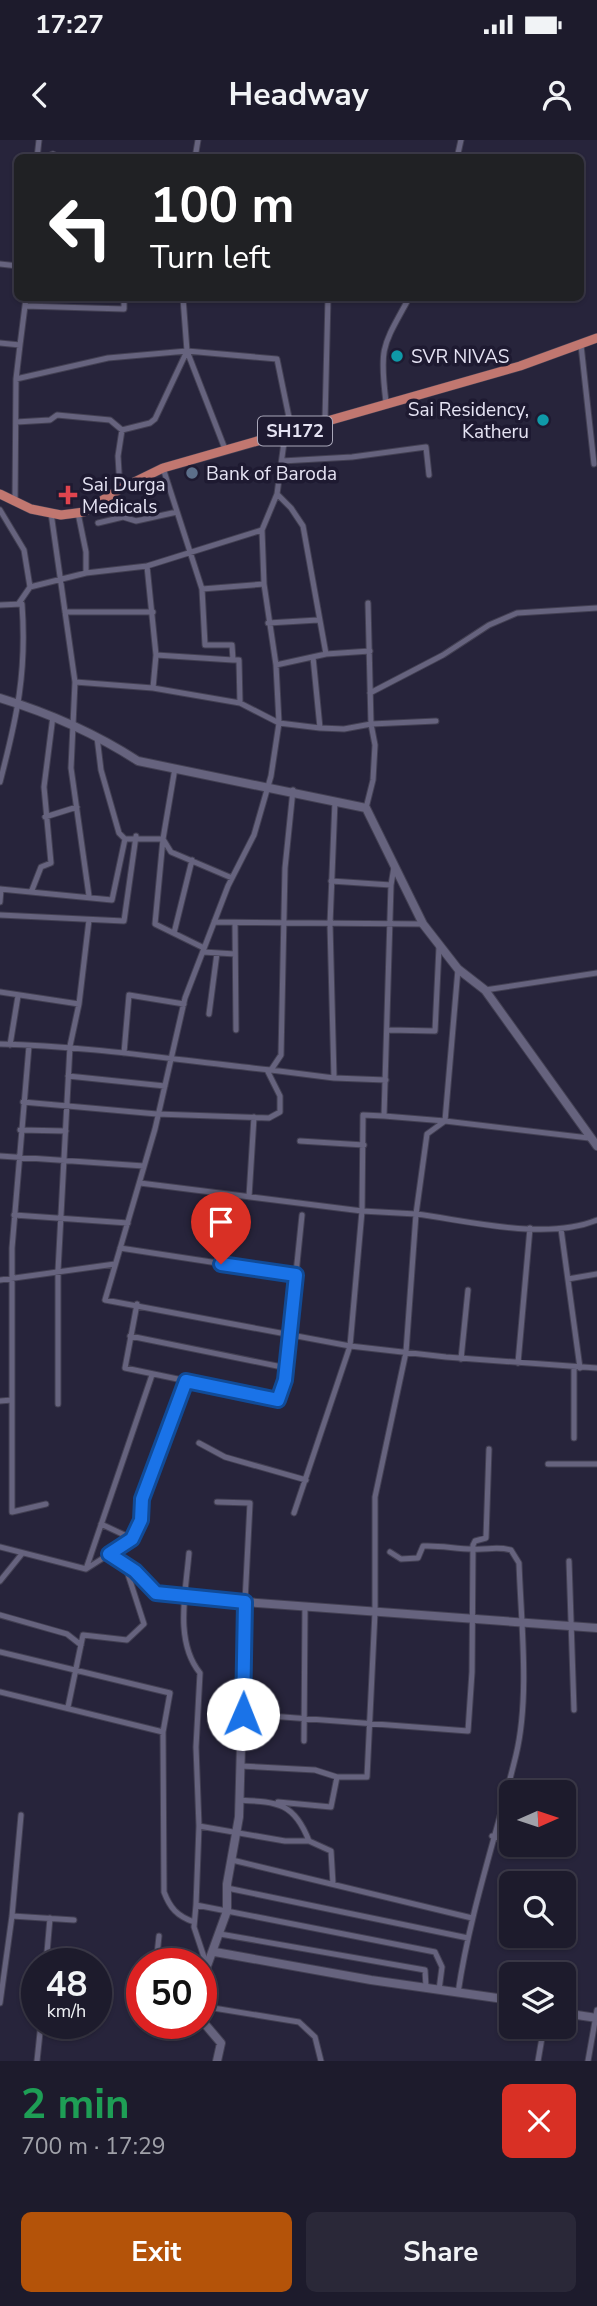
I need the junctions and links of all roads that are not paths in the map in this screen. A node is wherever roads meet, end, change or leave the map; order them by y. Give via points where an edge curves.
1 (26, 301) edge
2 (83, 301) edge
3 (124, 301) edge
4 (183, 301) edge
5 (328, 301) edge
6 (407, 301) edge
7 (25, 306) junction
8 (83, 307) junction
9 (597, 338) edge
10 (0, 343) edge
11 (20, 345) junction
12 (581, 345) junction
13 (187, 351) junction
14 (16, 379) junction
15 (386, 402) junction
16 (325, 420) junction
17 (16, 422) junction
18 (122, 430) junction
19 (289, 433) junction
20 (225, 449) junction
21 (282, 461) junction
22 (594, 464) dead end
23 (163, 468) junction
24 (429, 475) dead end
25 (120, 489) junction
26 (0, 494) edge
27 (277, 494) junction
28 (15, 502) junction
29 (0, 510) edge
30 (177, 512) junction
31 (51, 513) junction
32 (78, 513) junction
33 (98, 523) dead end
34 (262, 530) junction
35 (189, 552) junction
36 (147, 566) junction
37 (86, 573) junction
38 (62, 581) junction
39 (264, 584) junction
40 (30, 587) junction
41 (202, 589) junction
42 (19, 603) junction
43 (368, 603) dead end
44 (0, 605) edge
45 (597, 608) edge
46 (65, 612) junction
47 (153, 612) junction
48 (318, 620) junction
49 (268, 623) junction
50 (370, 651) junction
51 (326, 654) junction
52 (156, 655) junction
53 (313, 657) junction
54 (233, 660) junction
55 (276, 666) junction
56 (75, 682) junction
57 (153, 688) junction
58 (370, 693) junction
59 (0, 698) edge
60 (240, 703) junction
61 (20, 704) junction
62 (53, 716) junction
63 (436, 721) dead end
64 (279, 723) junction
65 (371, 724) junction
66 (72, 725) junction
67 (320, 728) junction
68 (97, 737) junction
69 (175, 768) junction
70 (1, 775) edge
71 (0, 782) edge
72 (268, 785) junction
73 (293, 790) junction
74 (335, 801) junction
75 (77, 807) junction
76 (366, 808) junction
77 (45, 817) junction
78 (136, 836) junction
79 (125, 839) junction
80 (163, 839) junction
81 (192, 860) junction
82 (394, 867) junction
83 (232, 878) junction
84 (331, 881) junction
85 (391, 885) junction
86 (1, 889) edge
87 (32, 890) junction
88 (89, 896) junction
89 (0, 902) edge
90 (0, 915) edge
91 (89, 920) junction
92 (214, 922) junction
93 (235, 923) junction
94 (391, 923) junction
95 (285, 924) junction
96 (330, 924) junction
97 (423, 924) junction
98 (174, 933) junction
99 (439, 947) junction
100 (203, 950) junction
101 (217, 953) junction
102 (235, 954) junction
103 (458, 969) junction
104 (597, 973) edge
105 (485, 990) junction
106 (0, 992) edge
107 (18, 996) junction
108 (79, 1004) junction
109 (184, 1004) junction
110 (209, 1014) dead end
111 (236, 1030) dead end
112 (389, 1030) junction
113 (0, 1044) edge
114 (10, 1045) junction
115 (29, 1046) junction
116 (71, 1046) junction
117 (124, 1052) junction
118 (172, 1056) junction
119 (269, 1070) junction
120 (68, 1076) junction
121 (334, 1078) junction
122 (386, 1080) junction
123 (165, 1086) junction
124 (23, 1102) junction
125 (67, 1105) junction
126 (158, 1114) junction
127 (384, 1116) junction
128 (254, 1117) junction
129 (445, 1121) junction
130 (20, 1130) junction
131 (66, 1131) junction
132 (300, 1141) dead end
133 (594, 1142) edge
134 (364, 1145) junction
135 (0, 1156) edge
136 (18, 1157) junction
137 (64, 1161) junction
138 (144, 1166) junction
139 (140, 1183) junction
140 (250, 1197) junction
141 (362, 1211) junction
142 (416, 1214) junction
143 (14, 1215) junction
144 (302, 1215) dead end
145 (61, 1219) junction
146 (597, 1220) edge
147 (128, 1223) junction
148 (530, 1228) junction
149 (561, 1229) junction
150 (120, 1248) junction
151 (115, 1264) junction
152 (58, 1271) junction
153 (597, 1273) edge
154 (296, 1275) junction
155 (11, 1278) junction
156 (568, 1279) junction
157 (0, 1280) edge
158 (468, 1290) dead end
159 (137, 1304) junction
160 (289, 1334) junction
161 (130, 1336) junction
162 (350, 1346) junction
163 (406, 1352) junction
164 (461, 1359) junction
165 (518, 1363) junction
166 (286, 1368) junction
167 (577, 1368) junction
168 (597, 1368) edge
169 (152, 1375) junction
170 (186, 1381) junction
171 (12, 1400) junction
172 (0, 1401) edge
173 (58, 1404) dead end
174 (573, 1438) dead end
175 (199, 1443) dead end
176 (489, 1449) dead end
177 (548, 1464) dead end
178 (597, 1464) edge
179 (306, 1480) junction
180 (217, 1502) dead end
181 (46, 1504) dead end
182 (294, 1513) dead end
183 (101, 1524) junction
184 (132, 1539) junction
185 (0, 1547) edge
186 (473, 1549) junction
187 (390, 1552) dead end
188 (189, 1553) dead end
189 (109, 1554) junction
190 (21, 1555) junction
191 (569, 1561) dead end
192 (125, 1564) junction
193 (86, 1569) junction
194 (0, 1581) edge
195 (186, 1598) junction
196 (245, 1602) junction
197 (305, 1606) junction
198 (375, 1612) junction
199 (0, 1615) edge
200 (472, 1617) junction
201 (521, 1623) junction
202 (570, 1626) junction
203 (597, 1628) edge
204 (81, 1645) junction
205 (0, 1652) edge
206 (76, 1670) junction
207 (0, 1692) edge
208 (68, 1707) junction
209 (574, 1710) dead end
210 (243, 1714) junction
211 (305, 1718) junction
212 (371, 1722) junction
213 (163, 1732) junction
214 (304, 1741) dead end
215 (239, 1766) junction
216 (337, 1777) junction
217 (239, 1800) junction
218 (275, 1802) junction
219 (22, 1815) dead end
220 (200, 1826) junction
221 (235, 1832) junction
222 (492, 1836) junction
223 (499, 1838) edge
224 (309, 1840) junction
225 (232, 1860) junction
226 (333, 1884) junction
227 (227, 1888) junction
228 (196, 1905) junction
229 (227, 1911) junction
230 (12, 1916) junction
231 (50, 1918) junction
232 (472, 1918) junction
233 (74, 1920) dead end
234 (194, 1922) junction
235 (220, 1934) junction
236 (159, 1936) dead end
237 (468, 1938) junction
238 (47, 1948) edge
239 (158, 1948) edge
240 (202, 1948) edge
241 (216, 1948) edge
242 (217, 1952) edge
243 (426, 1987) junction
244 (439, 1990) junction
245 (458, 1993) junction
246 (499, 1998) edge
247 (0, 2003) edge
248 (217, 2008) edge
249 (576, 2013) edge
250 (596, 2015) edge
251 (217, 2038) edge
252 (39, 2039) edge
253 (542, 2039) edge
254 (37, 2061) edge
255 (217, 2061) edge
256 (321, 2061) edge
257 (538, 2061) edge
258 (588, 2061) edge

1 - 7 street
2 - 8 street
3 - 8 street via 124,309
4 - 13 street
5 - 16 street
6 - 15 street via 383,345
7 - 8 street
7 - 11 street
9 - 12 main road, SH172
10 - 11 street
11 - 14 street
12 - 15 main road, SH172
12 - 22 street
13 - 14 street via 108,358
13 - 18 street via 155,419
13 - 19 street via 277,359
13 - 20 street
14 - 17 street
15 - 16 main road, SH172
16 - 19 main road, SH172
17 - 18 street via 70,416 110,420
17 - 28 street
18 - 25 street
19 - 20 main road, SH172
19 - 21 street
20 - 23 main road, SH172
21 - 24 street via 426,447
21 - 27 street
23 - 25 main road, SH172
23 - 30 street
25 - 32 main road, SH172
26 - 28 main road, SH172
27 - 34 street
27 - 48 street via 303,526
28 - 31 main road, SH172
29 - 40 street via 24,550
30 - 33 street
30 - 35 street
31 - 32 main road, SH172
31 - 38 street
32 - 37 street
34 - 35 street
34 - 39 street
35 - 36 street
35 - 41 street
36 - 37 street
36 - 47 street
37 - 38 street
38 - 40 street
38 - 46 street
39 - 41 street
39 - 49 street
40 - 42 street
41 - 54 street via 205,645 232,645
42 - 44 street
42 - 61 street via 24,664
43 - 50 street
45 - 58 street via 517,613
46 - 47 street
46 - 56 street
47 - 52 street
48 - 49 street
48 - 51 street
49 - 55 street
50 - 51 street
50 - 58 street
51 - 53 street
52 - 54 street
52 - 57 street
53 - 55 street
53 - 67 street
54 - 60 street via 239,660
55 - 64 street
56 - 57 street
56 - 66 street
57 - 60 street
58 - 65 street
59 - 61 main road
60 - 64 street
61 - 62 main road
61 - 70 street
62 - 66 main road
62 - 77 street
63 - 65 street
64 - 67 street
64 - 72 street
65 - 67 street
65 - 76 street via 373,780
66 - 68 main road
66 - 75 street via 71,768
68 - 69 main road via 138,761
68 - 79 street via 101,770 119,833
69 - 72 main road
69 - 80 street
70 - 71 street
72 - 73 main road
72 - 83 street via 254,835
73 - 74 main road
73 - 95 street
74 - 76 main road
74 - 84 street
75 - 77 street
75 - 88 street
76 - 82 main road
77 - 87 street via 51,863 41,867
78 - 79 street
78 - 80 street
78 - 91 street via 124,921
79 - 88 street via 112,900
80 - 81 street via 171,852
80 - 98 street via 155,924
81 - 83 street
81 - 98 street
82 - 85 street
82 - 97 main road
83 - 92 street
84 - 85 street
84 - 96 street
85 - 94 street
86 - 87 street
86 - 89 street
87 - 88 street
90 - 91 street
91 - 108 street
92 - 93 street
92 - 100 street
93 - 95 street
93 - 102 street
94 - 96 street
94 - 97 street
94 - 112 street
95 - 96 street
95 - 119 street via 281,1055
96 - 121 street
97 - 99 main road
98 - 100 street
99 - 103 main road
99 - 112 street via 435,1031
100 - 101 street
100 - 109 street
101 - 102 street
101 - 110 street
102 - 111 street
103 - 105 main road
103 - 129 street
104 - 105 street
105 - 133 main road
106 - 107 street
107 - 108 street
107 - 114 street
108 - 116 street
109 - 117 street via 128,995
109 - 118 street
112 - 122 street
113 - 114 street
114 - 115 street
115 - 116 street
115 - 124 street
116 - 117 street
116 - 120 street
117 - 118 street
118 - 119 street
118 - 123 street
119 - 121 street
119 - 128 street via 280,1096 279,1112 269,1118
120 - 123 street
120 - 125 street
121 - 122 street
122 - 127 street
123 - 126 street
124 - 125 street
124 - 130 street
125 - 126 street
125 - 131 street
126 - 128 street
126 - 138 street
127 - 129 street
127 - 134 street via 363,1115
128 - 140 street
129 - 133 street
129 - 142 street via 427,1134
130 - 131 street
130 - 136 street
131 - 137 street
132 - 134 street
134 - 141 street
135 - 136 street
136 - 137 street
136 - 143 street
137 - 138 street
137 - 145 street
138 - 139 street
139 - 140 street
139 - 147 street
140 - 141 street
141 - 142 street
141 - 162 street
142 - 148 street
142 - 163 street
143 - 145 street
143 - 155 street
144 - 154 street
145 - 147 street
145 - 152 street
146 - 149 street
147 - 150 street
148 - 149 street
148 - 165 street
149 - 156 street
150 - 151 street
150 - 154 street
151 - 152 street
151 - 159 street via 106,1300
152 - 155 street
152 - 173 street
153 - 156 street
154 - 160 street
155 - 157 street
155 - 171 street
156 - 167 street
158 - 164 street
159 - 160 street
159 - 161 street
160 - 162 street
160 - 166 street
161 - 166 street
161 - 169 street via 125,1368
162 - 163 street
162 - 179 street
163 - 164 street
163 - 198 street via 375,1497
164 - 165 street
165 - 167 street
166 - 170 street via 278,1400
167 - 168 street
167 - 174 street
169 - 170 street
169 - 183 street
170 - 184 street
171 - 172 street
171 - 181 street via 12,1512
175 - 179 street via 225,1457
176 - 186 street via 486,1538 475,1541
177 - 178 street
179 - 182 street
180 - 196 street via 250,1503
183 - 184 street
183 - 193 street
184 - 189 street
185 - 190 street
186 - 187 street via 423,1546 418,1558 401,1559
186 - 200 street
186 - 201 street via 503,1548 516,1554
188 - 195 street
189 - 192 street
189 - 193 street
190 - 193 street
190 - 194 street
191 - 202 street
192 - 195 street via 156,1593
192 - 204 street via 144,1624 127,1640 83,1635
195 - 196 street
195 - 220 street via 184,1631 190,1661 200,1673 196,1747
196 - 197 main road
196 - 210 main road
197 - 198 main road
197 - 211 street
198 - 200 main road
198 - 212 street
199 - 204 street via 67,1634
200 - 201 main road
200 - 212 street via 468,1731
201 - 202 main road
201 - 222 street via 522,1712 517,1754
202 - 203 main road
202 - 209 street
204 - 206 street
205 - 206 street
206 - 208 street
206 - 213 street via 170,1693
207 - 208 street
208 - 213 street
210 - 211 street
210 - 215 main road
211 - 212 street
211 - 214 street
212 - 216 street via 367,1777
213 - 234 street via 164,1892 180,1917
215 - 216 street via 314,1770
215 - 217 main road
216 - 218 street via 331,1807
217 - 218 street
217 - 221 main road
218 - 224 street via 300,1819
219 - 230 street
220 - 221 street
220 - 228 street
221 - 224 street via 285,1841
221 - 225 main road
222 - 223 street
222 - 232 street
224 - 226 street via 331,1851
225 - 226 street
225 - 227 main road
226 - 232 street
227 - 229 main road
227 - 237 street
228 - 229 street
228 - 234 street
229 - 235 main road
229 - 244 street via 435,1952 442,1967
230 - 231 street
230 - 247 street
231 - 233 street
231 - 238 street
232 - 237 street
234 - 240 street
235 - 241 main road
235 - 243 street via 425,1970
236 - 239 street
237 - 245 street
242 - 243 main road
243 - 244 main road
244 - 245 main road
245 - 246 main road
248 - 256 street via 299,2022 315,2037
249 - 250 main road
250 - 258 street
251 - 255 main road via 221,2043
252 - 254 street
253 - 257 street

